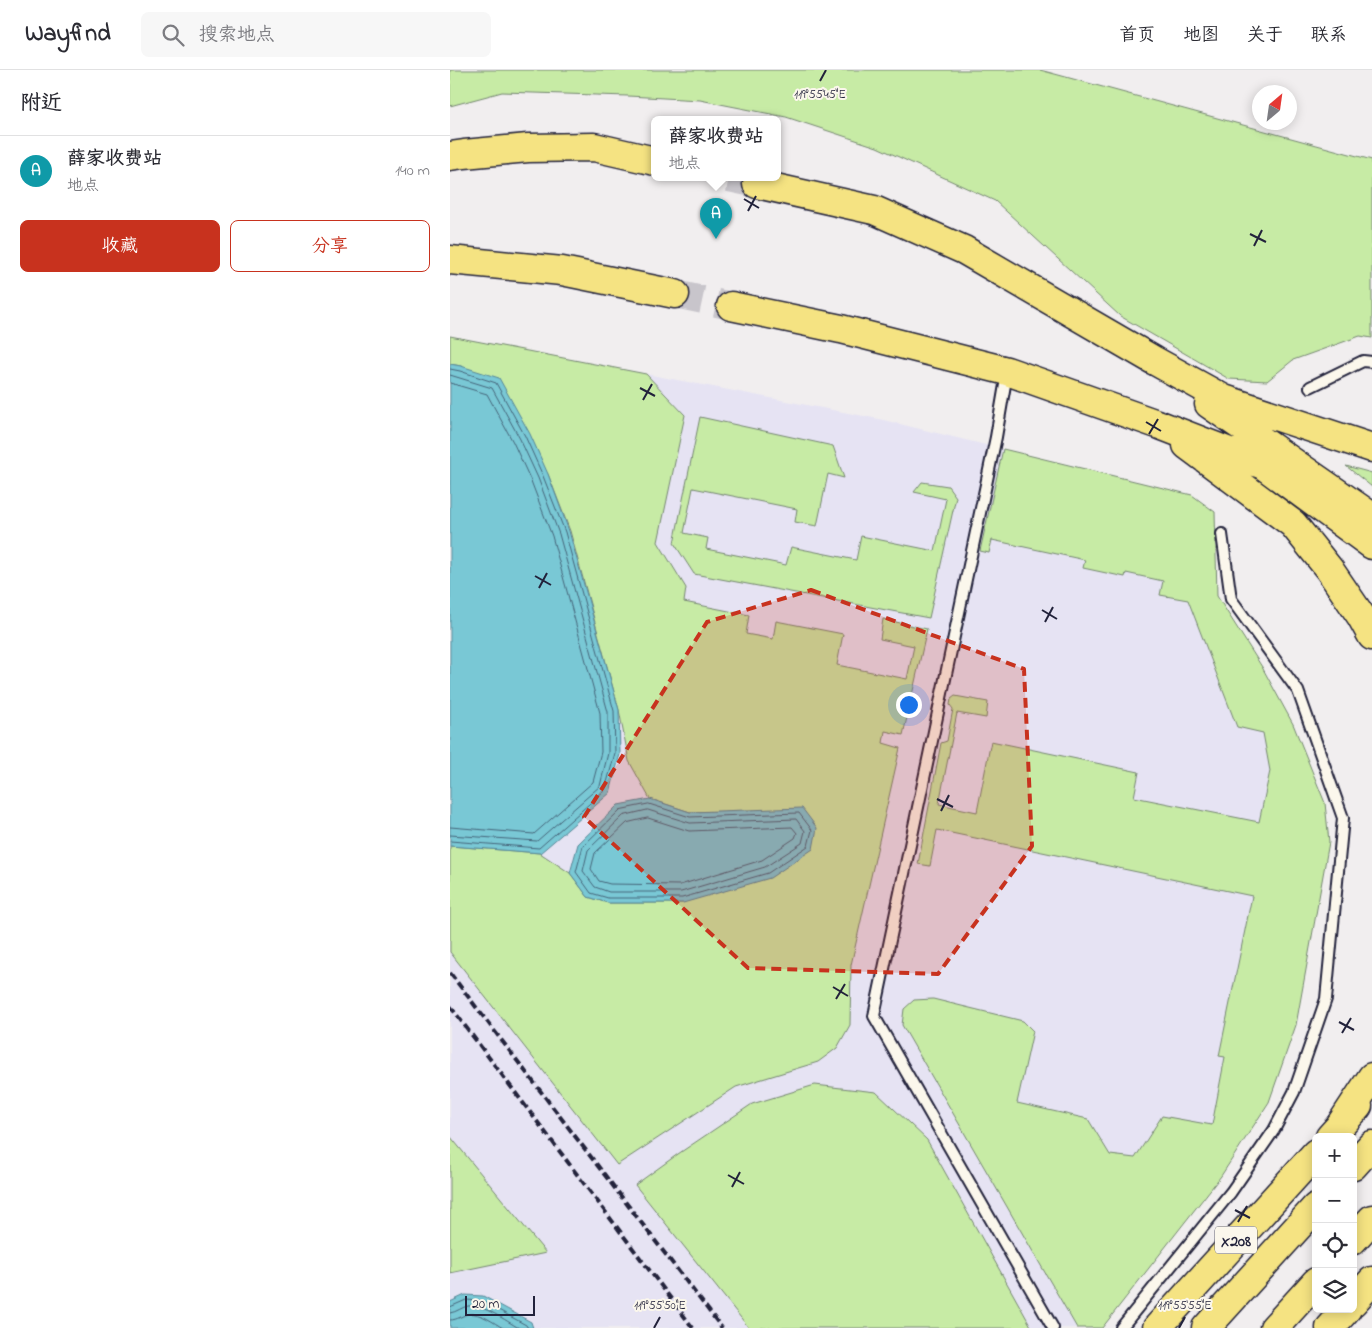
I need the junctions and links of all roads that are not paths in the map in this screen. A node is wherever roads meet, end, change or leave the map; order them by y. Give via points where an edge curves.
1 (450, 156) edge
2 (651, 160) edge
3 (757, 184) tunnel mouth
4 (450, 260) edge
5 (675, 294) tunnel mouth
6 (731, 306) tunnel mouth
7 (1154, 361) junction
8 (1372, 362) edge
9 (1007, 371) junction
10 (1310, 387) dead end
11 (1160, 425) junction
12 (1372, 448) edge
13 (1372, 517) edge
14 (1222, 534) dead end
15 (1372, 544) edge
16 (1372, 636) edge
17 (1372, 1077) edge
18 (1372, 1089) edge
19 (1336, 1131) edge
20 (1372, 1145) edge
21 (1312, 1157) edge
22 (1357, 1162) edge
23 (1312, 1211) edge
24 (1372, 1219) edge
25 (1357, 1236) edge
26 (1372, 1281) edge
27 (1312, 1286) edge
28 (1357, 1298) edge
29 (1343, 1313) edge
30 (1053, 1328) edge
31 (1120, 1328) edge
32 (1157, 1328) edge
33 (1206, 1328) edge
34 (1274, 1328) edge
35 (1330, 1328) edge

1 - 2 main road via 528,148 594,147
3 - 7 main road via 874,210 964,250
4 - 5 main road via 562,271
6 - 9 main road via 842,329
7 - 12 main road via 1224,399
7 - 13 main road
8 - 10 lane via 1362,361
9 - 11 main road
9 - 30 lane via 874,1016
11 - 15 main road via 1263,465
11 - 16 main road via 1293,524 1329,569
14 - 31 lane via 1231,599 1298,691 1343,818 1326,999 1294,1092 1274,1130 1231,1192
17 - 19 main road
18 - 19 main road
20 - 22 main road
21 - 32 main road, X208
23 - 33 main road
24 - 25 main road
26 - 28 main road
27 - 34 main road
29 - 35 main road

